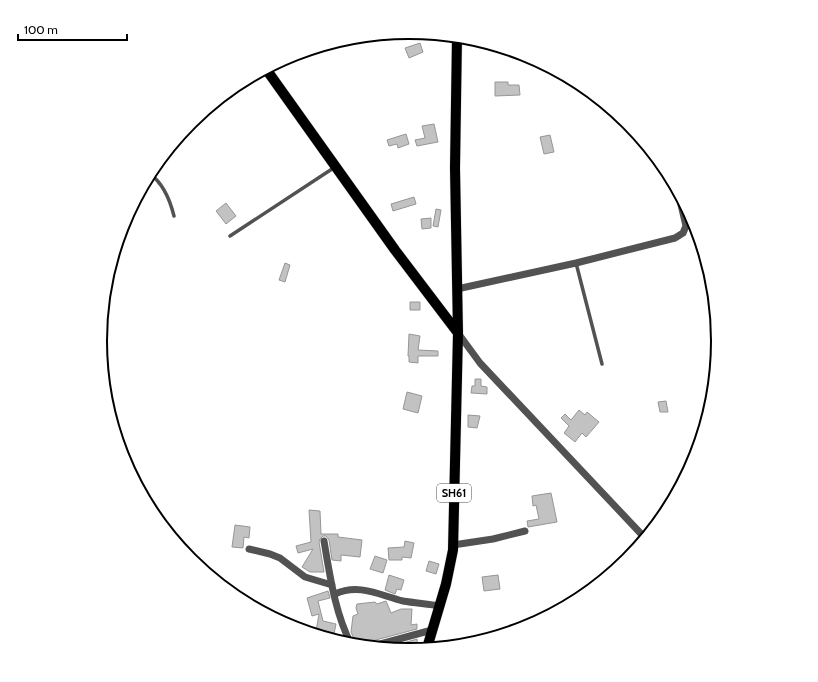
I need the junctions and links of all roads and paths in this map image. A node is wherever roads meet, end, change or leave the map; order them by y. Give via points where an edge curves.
1 (457, 43) edge
2 (269, 73) edge
3 (336, 166) junction
4 (155, 178) edge
5 (683, 214) edge
6 (174, 216) dead end
7 (230, 236) dead end
8 (576, 263) junction
9 (457, 289) junction
10 (458, 333) junction
11 (602, 364) dead end
12 (525, 531) dead end
13 (641, 534) edge
14 (324, 541) dead end
15 (453, 545) junction
16 (249, 549) dead end
17 (332, 585) junction
18 (334, 594) junction
19 (440, 606) junction
20 (432, 630) junction
21 (347, 636) edge
22 (388, 642) edge
23 (429, 642) edge

1 - 9 main road, SH61
2 - 3 main road
3 - 7 lane
3 - 10 main road
4 - 6 lane via 164,189
5 - 8 street via 686,226 680,236
8 - 9 street
8 - 11 lane
9 - 10 main road, SH61
10 - 13 street via 480,363
10 - 15 main road, SH61
12 - 15 street
14 - 17 street
15 - 19 main road, SH61
16 - 17 street via 270,554 306,577
17 - 18 street
18 - 19 street via 359,589 404,601
18 - 21 street
19 - 20 main road, SH61
20 - 22 street
20 - 23 main road, SH61

